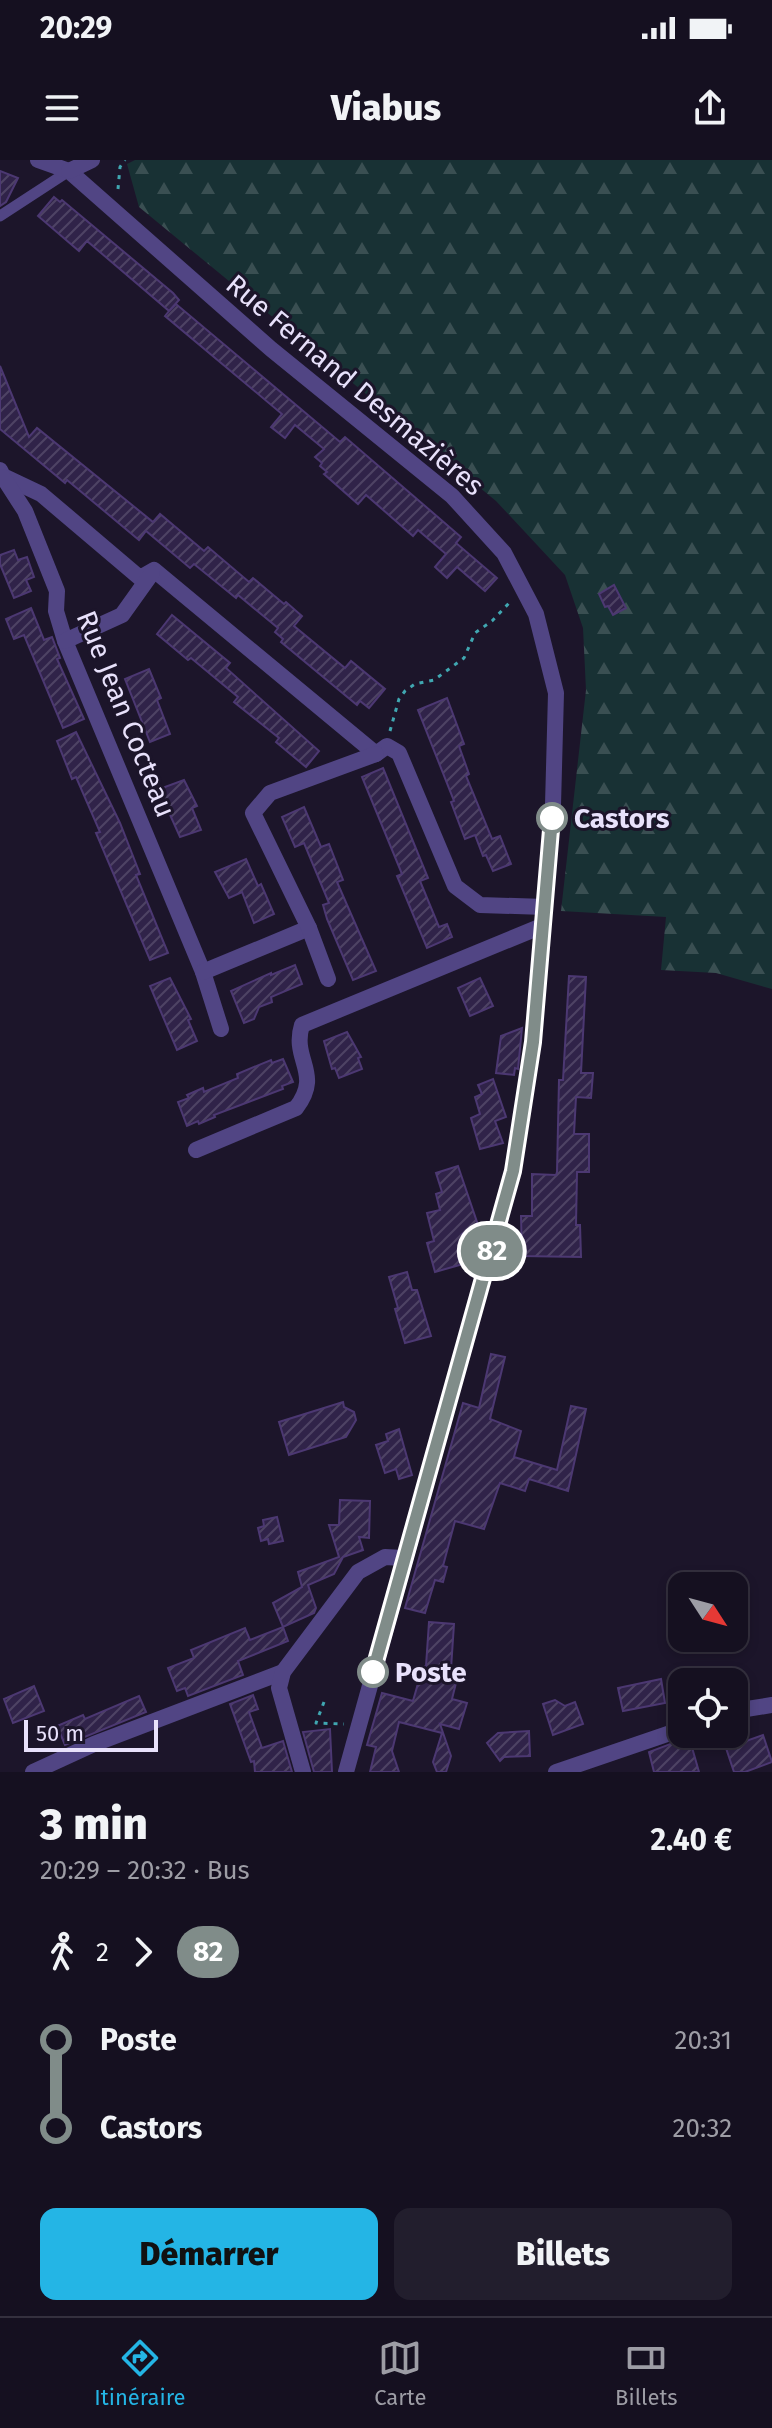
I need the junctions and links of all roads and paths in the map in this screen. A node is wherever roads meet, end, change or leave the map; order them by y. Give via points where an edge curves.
1 (38, 160) edge
2 (92, 160) edge
3 (125, 160) edge
4 (69, 171) junction
5 (112, 211) junction
6 (0, 216) edge
7 (1, 473) edge
8 (154, 570) junction
9 (523, 589) junction
10 (65, 641) junction
11 (399, 753) junction
12 (376, 754) junction
13 (545, 907) junction
14 (542, 926) junction
15 (309, 928) junction
16 (203, 972) junction
17 (328, 979) dead end
18 (221, 1029) dead end
19 (196, 1150) dead end
20 (403, 1558) junction
21 (283, 1672) junction
22 (324, 1702) dead end
23 (772, 1705) edge
24 (748, 1709) edge
25 (360, 1725) junction
26 (668, 1735) edge
27 (596, 1766) edge
28 (33, 1772) edge
29 (303, 1772) edge
30 (346, 1772) edge
31 (556, 1772) edge

1 - 4 street
2 - 4 street
3 - 5 path via 119,200
4 - 5 street, Rue Fernand Desmazières
4 - 6 lane
5 - 9 street, Rue Fernand Desmazières via 452,496 504,553
7 - 8 street, Rue Jean Cocteau via 41,494 140,578
7 - 10 street, Rue Jean Cocteau via 25,511 57,591 56,611
8 - 10 street via 122,615
8 - 12 street, Rue Jean Cocteau
9 - 11 path via 475,633 464,658 434,680 415,684 399,699 389,730
9 - 13 street, Rue Fernand Desmazières via 536,614 556,693
10 - 16 street, Rue Jean Cocteau
11 - 12 street via 387,746
11 - 13 street via 455,886 480,905
12 - 15 street via 270,793 253,813
13 - 14 street, Rue Fernand Desmazières
14 - 19 street via 302,1025 297,1041 308,1076 306,1094 296,1108
14 - 20 street, Rue Fernand Desmazières via 533,1042 513,1171
15 - 16 street
15 - 17 street
16 - 18 street, Rue Jean Cocteau
20 - 21 street via 385,1557 358,1572
20 - 25 street, Rue Fernand Desmazières
21 - 28 street
21 - 29 street via 279,1688
22 - 25 path via 316,1723
23 - 24 street
25 - 30 street, Rue Fernand Desmazières
26 - 27 street
27 - 31 street

